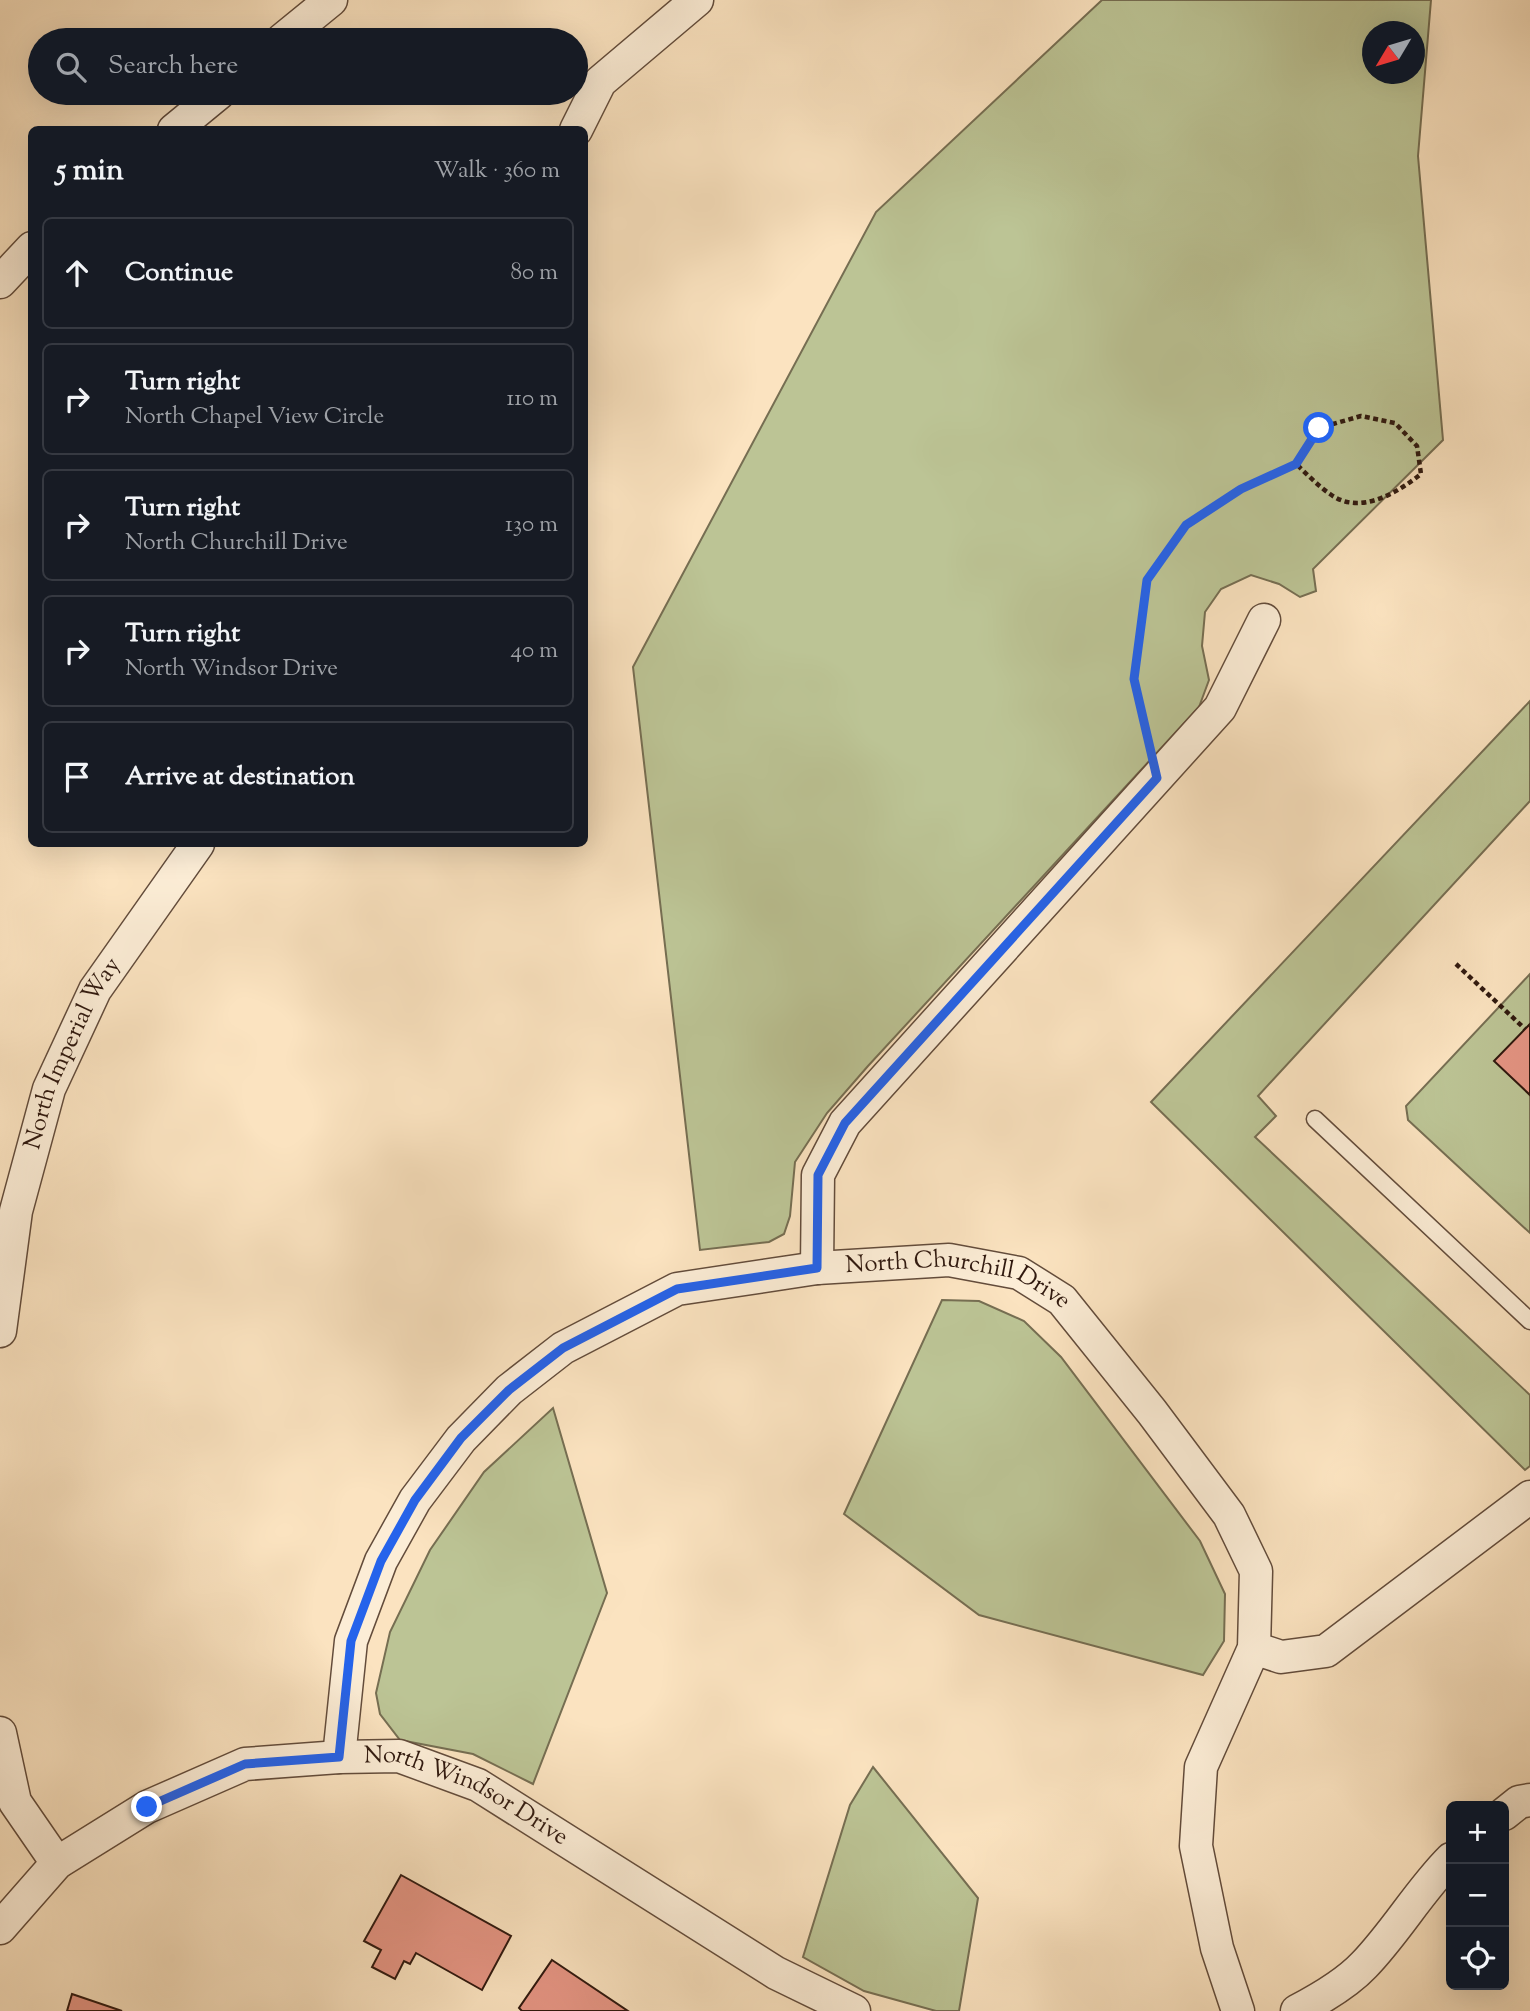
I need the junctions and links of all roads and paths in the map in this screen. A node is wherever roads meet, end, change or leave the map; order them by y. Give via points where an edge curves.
1 (331, 0) edge
2 (697, 0) edge
3 (297, 28) edge
4 (204, 105) edge
5 (179, 126) edge
6 (578, 126) edge
7 (28, 252) edge
8 (0, 282) edge
9 (1296, 464) junction
10 (1264, 620) dead end
11 (1157, 778) junction
12 (196, 847) edge
13 (1457, 964) dead end
14 (1525, 1029) dead end
15 (1315, 1119) dead end
16 (817, 1268) junction
17 (1530, 1321) edge
18 (0, 1331) edge
19 (1530, 1497) edge
20 (1254, 1648) junction
21 (0, 1733) edge
22 (339, 1757) junction
23 (1530, 1800) edge
24 (1509, 1810) edge
25 (57, 1863) junction
26 (1446, 1863) edge
27 (0, 1928) edge
28 (854, 2011) edge
29 (1238, 2011) edge
30 (1297, 2011) edge

1 - 3 street
2 - 6 street via 600,82
4 - 5 street
7 - 8 street
9 - 9 path via 1319,428 1361,416 1395,423 1417,446 1421,474 1401,490 1361,505 1332,496
9 - 11 path via 1241,489 1186,525 1147,580 1134,679
10 - 11 street via 1220,708
11 - 16 street via 845,1123 818,1175
12 - 18 street, North Imperial Way via 95,990 49,1089 16,1211
13 - 14 path
15 - 17 lane
16 - 20 street, North Churchill Drive via 949,1260 1019,1273 1062,1300 1229,1515 1256,1571
16 - 22 street, North Churchill Drive via 677,1289 563,1348 509,1390 461,1438 415,1500 381,1561 351,1641
19 - 20 street via 1326,1651 1281,1657
20 - 29 street, North Churchill Drive via 1201,1767 1196,1846 1217,1948
21 - 25 street via 15,1802
22 - 25 street, North Windsor Drive via 245,1764 147,1807
22 - 28 street, North Windsor Drive via 399,1756 478,1784 776,1973
23 - 24 street
25 - 27 street, North Windsor Drive
26 - 30 street via 1363,1966

